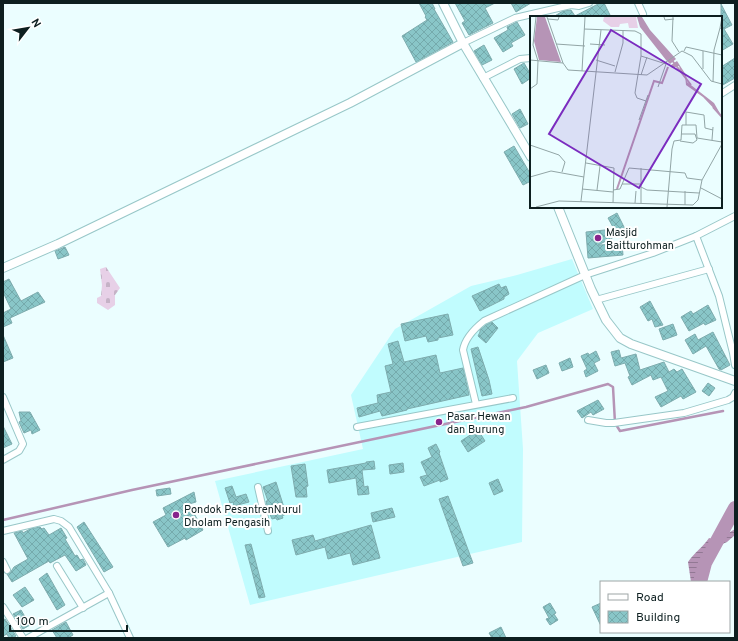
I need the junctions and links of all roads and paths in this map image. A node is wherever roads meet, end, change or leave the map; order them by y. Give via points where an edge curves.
1 (443, 3) edge
2 (589, 3) edge
3 (638, 3) edge
4 (643, 14) dead end
5 (530, 16) edge
6 (532, 16) edge
7 (463, 43) junction
8 (530, 58) edge
9 (484, 78) junction
10 (735, 85) edge
11 (722, 93) edge
12 (530, 153) edge
13 (558, 208) edge
14 (735, 216) edge
15 (696, 236) junction
16 (3, 268) edge
17 (709, 269) junction
18 (585, 274) junction
19 (596, 300) junction
20 (735, 365) edge
21 (735, 381) edge
22 (735, 392) edge
23 (3, 396) edge
24 (513, 398) dead end
25 (476, 404) junction
26 (588, 420) dead end
27 (357, 427) dead end
28 (3, 460) edge
29 (258, 487) dead end
30 (3, 531) edge
31 (268, 531) dead end
32 (3, 562) edge
33 (58, 566) dead end
34 (7, 570) dead end
35 (109, 593) junction
36 (3, 607) edge
37 (82, 608) junction
38 (23, 638) edge
39 (28, 638) edge
40 (130, 638) edge

1 - 7 street
2 - 6 street via 571,5
3 - 4 street
5 - 7 street via 515,18
7 - 9 street
7 - 16 street via 350,103
8 - 9 street via 520,59
9 - 12 street
10 - 11 street
13 - 18 street
14 - 15 street
15 - 17 street
15 - 18 street via 653,253
17 - 19 street
17 - 20 street via 727,325
18 - 19 street
18 - 25 street via 484,321 475,328 464,343 463,350
19 - 21 street via 606,320 620,338
22 - 26 street via 728,400 684,413 606,424
23 - 28 street via 23,444 19,450
24 - 25 street
25 - 27 street
29 - 31 street
30 - 35 street via 54,519 65,523
32 - 34 street
33 - 37 street
35 - 37 street
35 - 40 street
36 - 38 street
37 - 39 street

